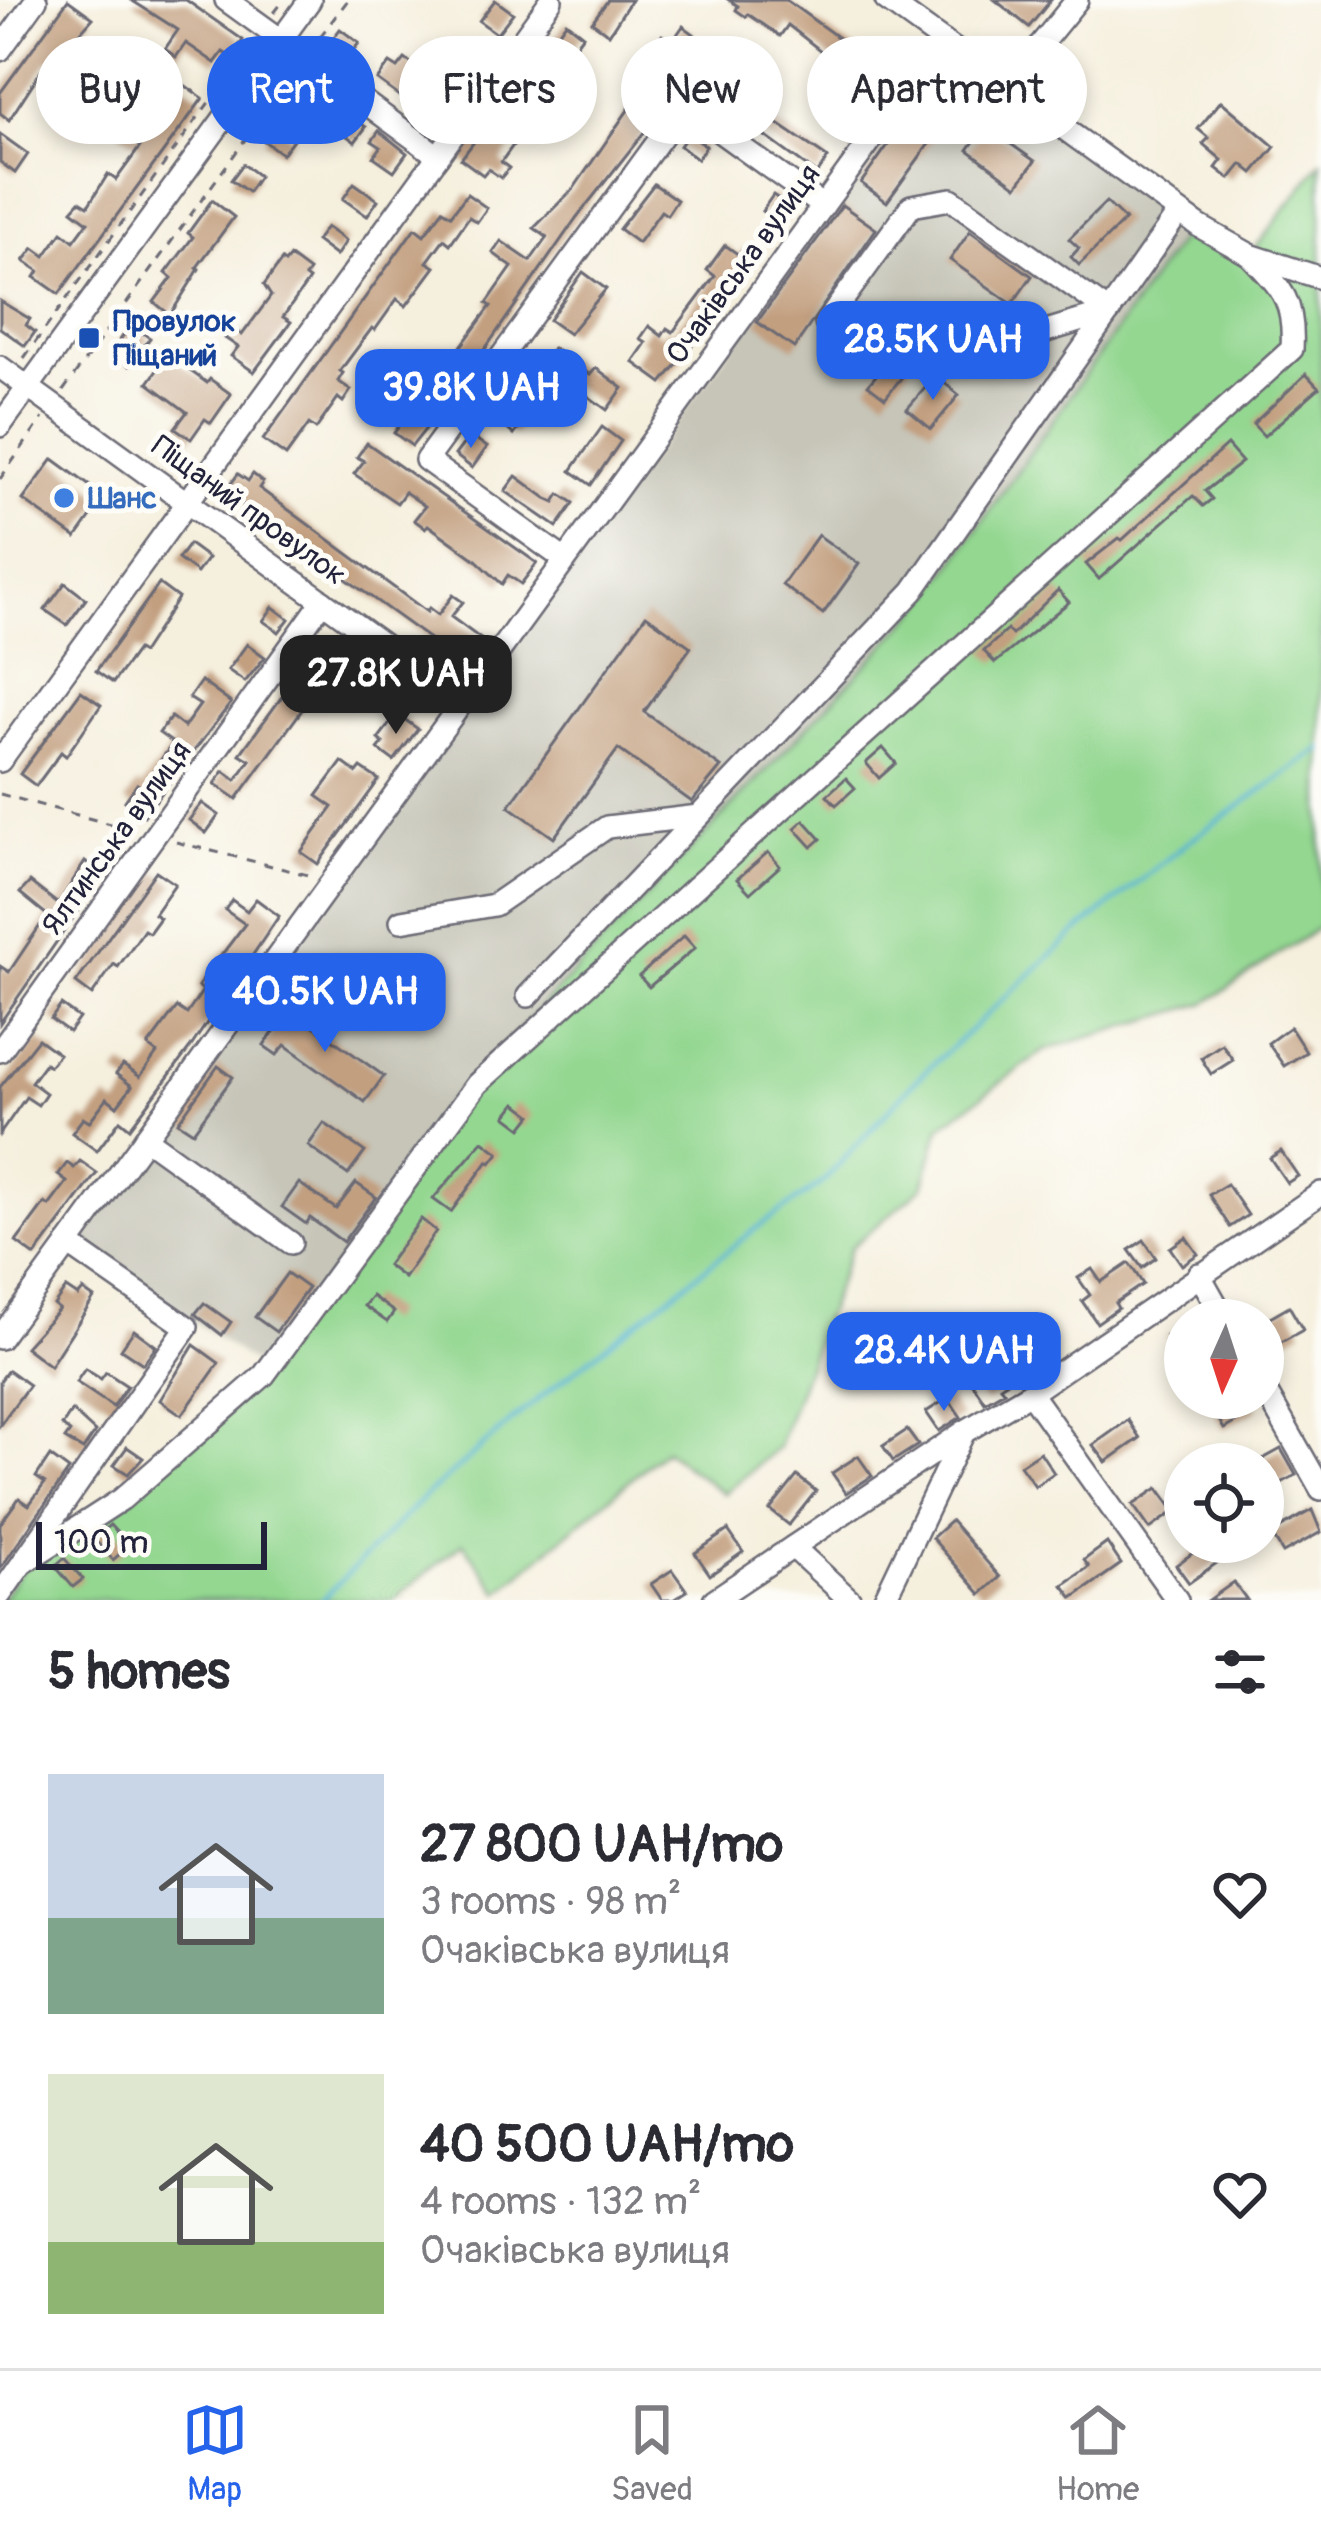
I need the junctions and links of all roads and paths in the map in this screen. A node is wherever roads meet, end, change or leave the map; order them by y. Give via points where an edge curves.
1 (36, 0) edge
2 (226, 0) edge
3 (284, 0) edge
4 (310, 0) edge
5 (348, 0) edge
6 (551, 0) edge
7 (886, 0) edge
8 (1077, 0) edge
9 (272, 34) junction
10 (936, 36) edge
11 (1048, 36) edge
12 (0, 50) edge
13 (375, 110) edge
14 (1087, 142) edge
15 (868, 144) edge
16 (438, 156) junction
17 (823, 206) junction
18 (1179, 212) junction
19 (1250, 255) junction
20 (1321, 278) edge
21 (1109, 312) junction
22 (826, 323) dead end
23 (934, 365) dead end
24 (13, 376) edge
25 (52, 405) junction
26 (0, 426) edge
27 (0, 478) edge
28 (188, 503) junction
29 (565, 560) junction
30 (322, 601) junction
31 (462, 702) junction
32 (0, 761) edge
33 (0, 794) edge
34 (699, 816) junction
35 (154, 836) junction
36 (332, 881) junction
37 (401, 921) dead end
38 (528, 996) dead end
39 (0, 1051) edge
40 (145, 1138) junction
41 (1321, 1193) edge
42 (291, 1243) dead end
43 (68, 1244) junction
44 (1199, 1274) junction
45 (1213, 1299) edge
46 (0, 1338) edge
47 (1030, 1393) junction
48 (1281, 1419) edge
49 (964, 1432) junction
50 (1321, 1489) edge
51 (793, 1547) junction
52 (23, 1563) junction
53 (0, 1595) edge
54 (715, 1600) edge
55 (850, 1600) edge
56 (884, 1600) edge
57 (1177, 1600) edge

1 - 12 street
2 - 9 street
3 - 9 path
4 - 9 street
5 - 25 path
6 - 16 street
7 - 10 street
8 - 11 street
9 - 24 street
9 - 24 path
13 - 16 street
14 - 18 street
15 - 17 street, Очаківська вулиця
16 - 28 street
17 - 29 street, Очаківська вулиця
17 - 29 street via 684,106 426,460
18 - 19 street
18 - 21 street
19 - 20 street
19 - 52 street via 1288,296 1292,349 477,1084 264,1376 122,1499
21 - 22 street via 951,199 911,206
21 - 23 street
21 - 34 street via 913,591
24 - 25 street, Піщаний провулок
24 - 26 street
25 - 27 path
25 - 28 street, Піщаний провулок
28 - 30 street, Піщаний провулок
28 - 32 street
29 - 31 street, Очаківська вулиця
30 - 31 street, Піщаний провулок
30 - 35 street, Ялтинська вулиця
31 - 36 street, Очаківська вулиця
33 - 35 path
34 - 37 street via 608,827 494,905
34 - 38 street
35 - 36 path
35 - 39 street, Ялтинська вулиця
36 - 40 street, Очаківська вулиця
40 - 42 street
40 - 43 street, Очаківська вулиця
41 - 44 street
43 - 46 street, Очаківська вулиця
43 - 52 street via 187,1327
44 - 45 street
44 - 47 street
47 - 49 street
47 - 57 street
48 - 50 street
49 - 51 street
49 - 56 street
51 - 54 street
51 - 55 street
52 - 53 street

